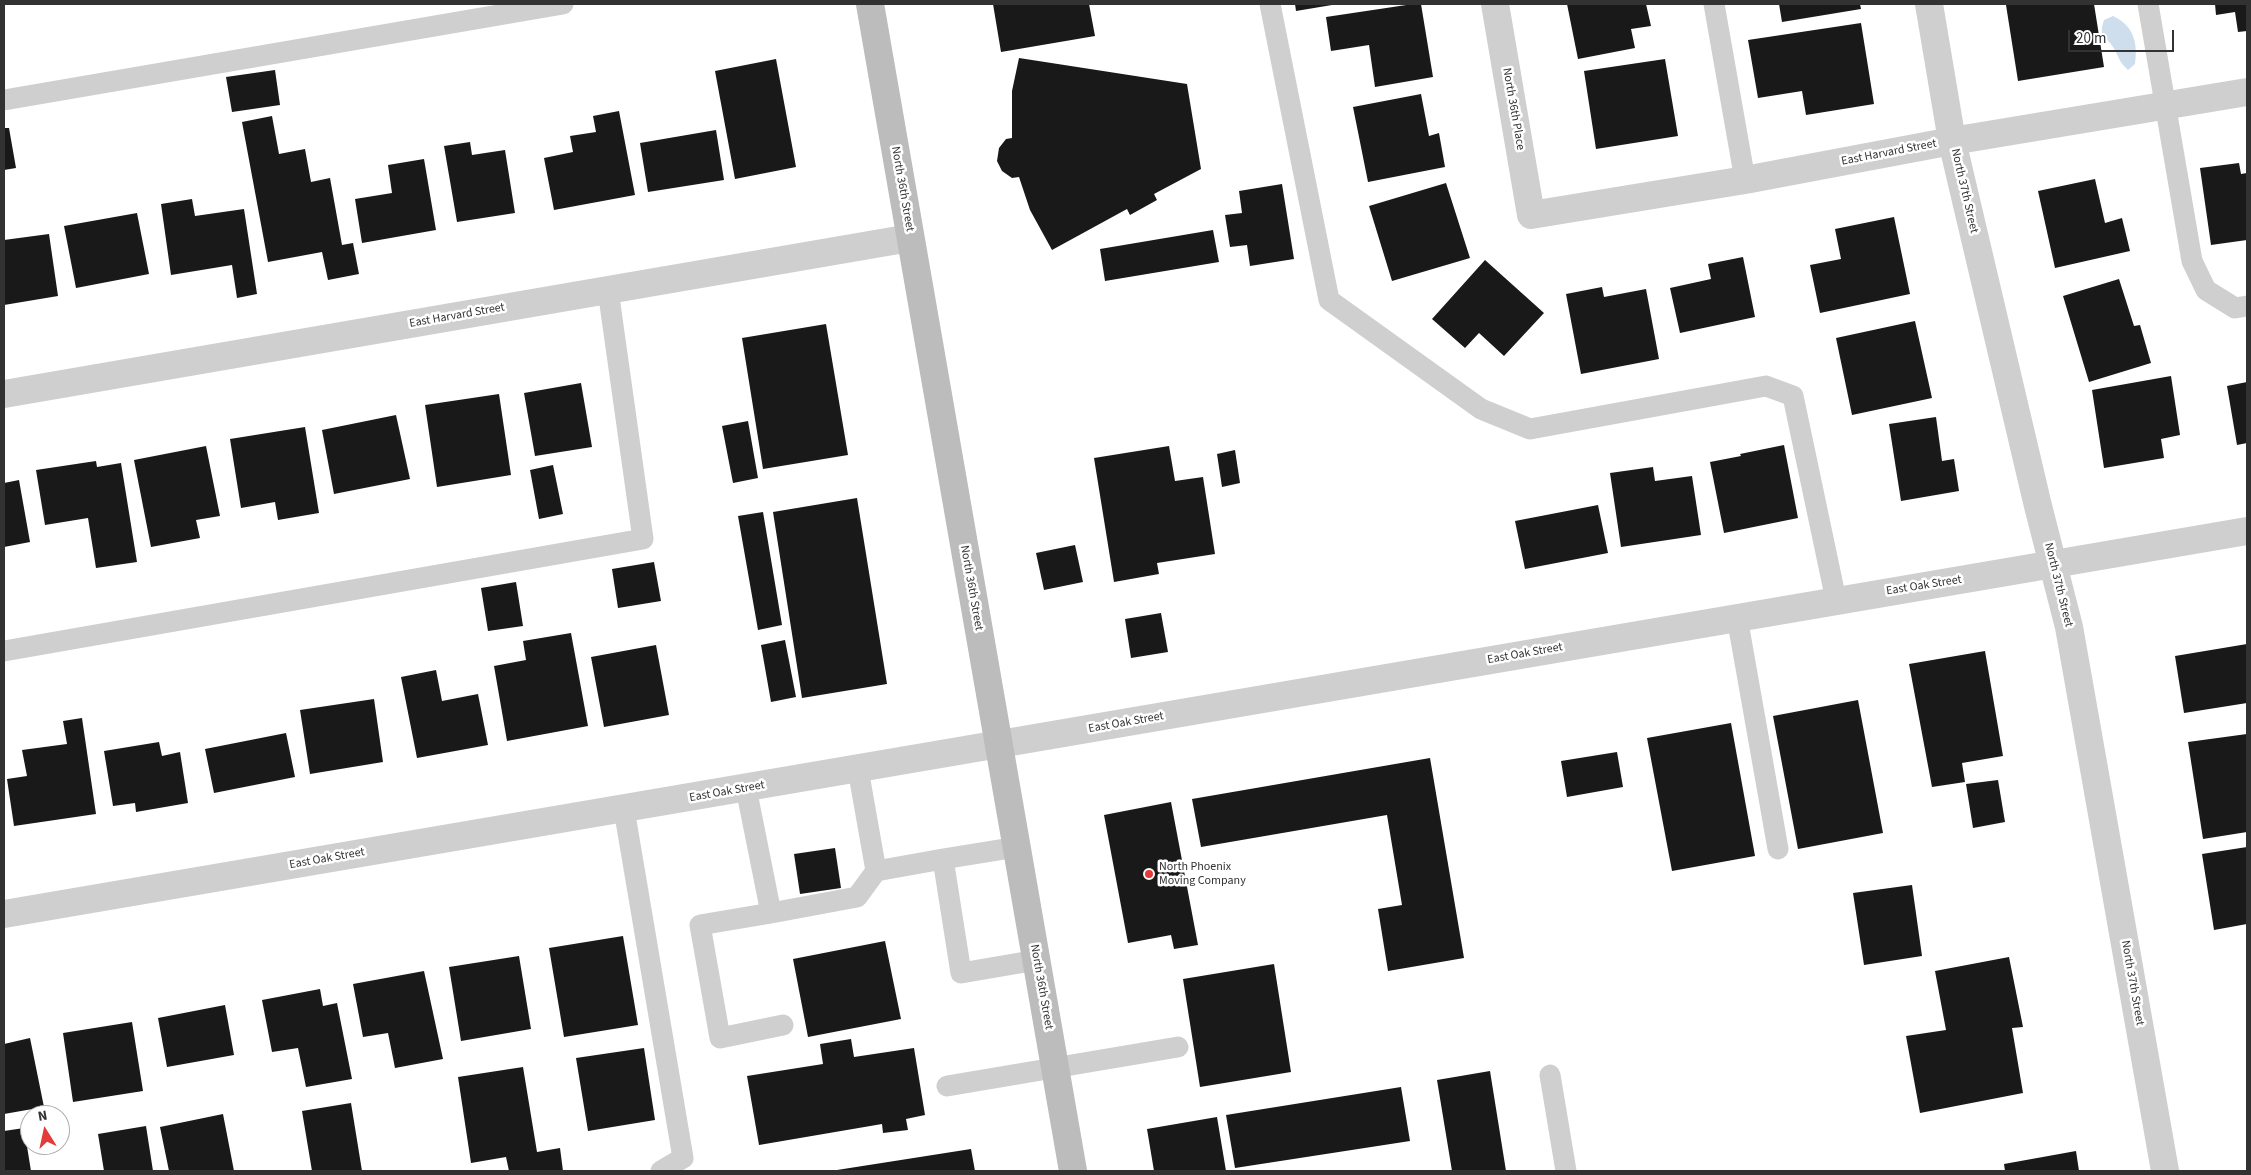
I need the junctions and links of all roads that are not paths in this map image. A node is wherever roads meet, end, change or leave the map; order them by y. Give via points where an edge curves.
1 (564, 4) edge
2 (870, 4) edge
3 (1270, 4) edge
4 (1496, 4) edge
5 (1714, 4) edge
6 (1929, 4) edge
7 (2148, 4) edge
8 (2247, 92) edge
9 (4, 100) edge
10 (2165, 106) junction
11 (1952, 141) junction
12 (1745, 180) junction
13 (1531, 215) joint
14 (910, 238) junction
15 (608, 290) junction
16 (2247, 306) edge
17 (4, 394) edge
18 (2247, 530) edge
19 (2053, 564) junction
20 (1836, 600) junction
21 (1737, 617) junction
22 (4, 651) edge
23 (998, 744) junction
24 (858, 769) junction
25 (746, 788) junction
26 (624, 809) junction
27 (1017, 847) junction
28 (1778, 849) dead end
29 (943, 859) junction
30 (876, 871) junction
31 (771, 913) junction
32 (4, 914) edge
33 (1036, 960) junction
34 (783, 1025) dead end
35 (1178, 1047) dead end
36 (1055, 1068) junction
37 (1550, 1075) dead end
38 (947, 1086) dead end
39 (661, 1171) edge
40 (1073, 1171) edge
41 (1566, 1171) edge
42 (2165, 1171) edge

1 - 9 lane
2 - 14 main road, North 36th Street
3 - 20 lane via 1329,300 1481,409 1530,429 1766,386 1793,396
4 - 13 street, North 36th Place
5 - 12 lane
6 - 11 street, North 37th Street
7 - 10 lane
8 - 10 street, East Harvard Street
10 - 11 street, East Harvard Street
10 - 16 lane via 2192,261 2206,290 2236,308
11 - 12 street, East Harvard Street
11 - 19 street, North 37th Street
12 - 13 street, East Harvard Street
14 - 15 street, East Harvard Street
14 - 23 main road, North 36th Street
15 - 17 street, East Harvard Street
15 - 22 lane via 643,539
18 - 19 street, East Oak Street
19 - 20 street, East Oak Street
19 - 42 street, North 37th Street via 2068,627
20 - 21 street, East Oak Street
21 - 23 street, East Oak Street
21 - 28 lane
23 - 24 street, East Oak Street
23 - 27 main road, North 36th Street
24 - 25 street, East Oak Street
24 - 30 lane
25 - 26 street, East Oak Street
25 - 31 lane
26 - 32 street, East Oak Street
26 - 39 lane via 683,1158
27 - 29 lane
27 - 33 main road, North 36th Street
29 - 30 lane
29 - 33 lane via 961,972
30 - 31 lane via 857,897
31 - 34 lane via 700,925 720,1038
33 - 36 main road, North 36th Street
35 - 36 lane
36 - 38 lane
36 - 40 main road, North 36th Street
37 - 41 lane

